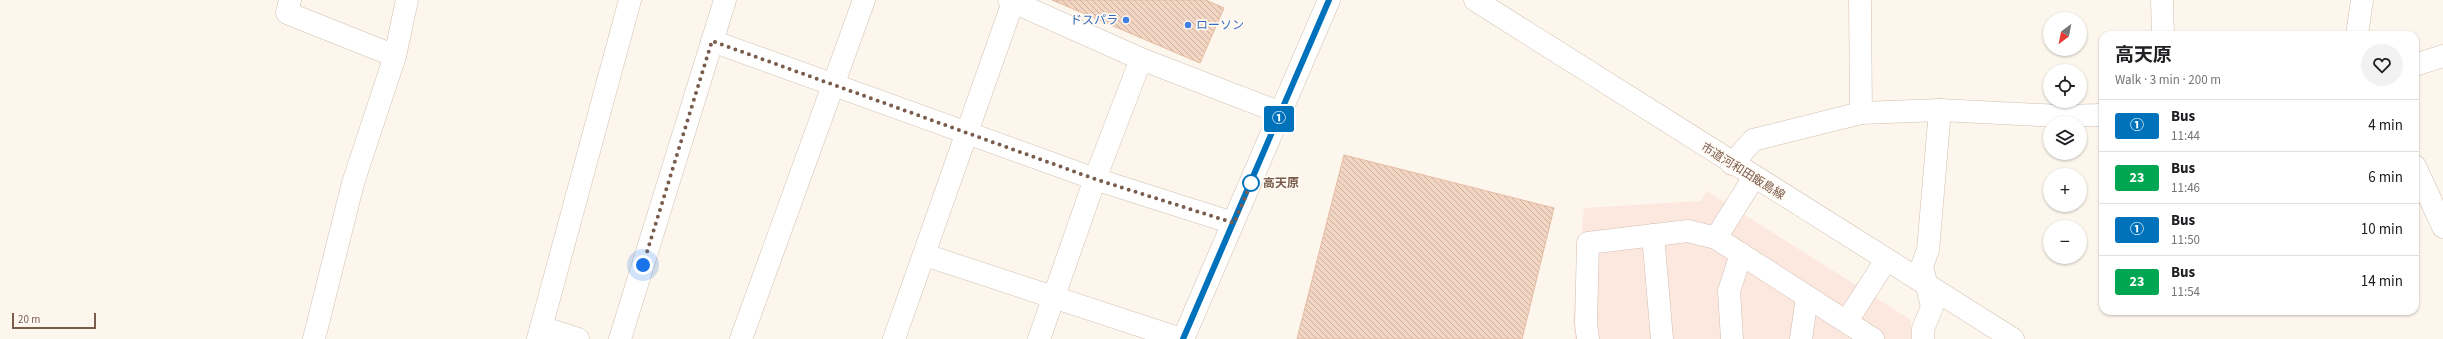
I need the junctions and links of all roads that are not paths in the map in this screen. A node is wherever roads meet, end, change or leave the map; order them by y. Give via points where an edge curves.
1 (290, 0) edge
2 (407, 0) edge
3 (630, 0) edge
4 (725, 0) edge
5 (864, 0) edge
6 (1329, 0) edge
7 (1475, 0) edge
8 (1860, 0) edge
9 (2162, 0) edge
10 (2362, 0) edge
11 (1011, 1) edge
12 (2164, 31) edge
13 (2358, 31) edge
14 (712, 41) junction
15 (395, 56) junction
16 (2443, 56) edge
17 (1141, 59) junction
18 (2419, 64) edge
19 (834, 85) junction
20 (1940, 110) junction
21 (1281, 113) junction
22 (1861, 113) junction
23 (2099, 116) edge
24 (966, 133) junction
25 (1732, 164) junction
26 (2419, 175) edge
27 (1754, 177) junction
28 (1095, 179) junction
29 (1234, 223) junction
30 (2443, 227) edge
31 (1653, 236) junction
32 (1716, 238) junction
33 (1741, 254) junction
34 (925, 255) junction
35 (1886, 260) junction
36 (1925, 284) junction
37 (1054, 297) junction
38 (1807, 297) junction
39 (1847, 321) junction
40 (539, 333) edge
41 (314, 339) edge
42 (578, 339) edge
43 (620, 339) edge
44 (741, 339) edge
45 (894, 339) edge
46 (1039, 339) edge
47 (1182, 339) edge
48 (1588, 339) edge
49 (1662, 339) edge
50 (1732, 339) edge
51 (1801, 339) edge
52 (1873, 339) edge
53 (1922, 339) edge
54 (2014, 339) edge

1 - 15 street via 287,14
2 - 15 street
3 - 40 street
4 - 14 street
5 - 19 street
6 - 21 street
7 - 25 street, 市道河和田飯島線
8 - 22 street
9 - 12 street
10 - 13 street
11 - 17 street
11 - 24 street
14 - 19 street
14 - 43 street
15 - 41 street via 353,183
16 - 18 street
17 - 21 street
17 - 28 street
19 - 24 street
19 - 44 street
20 - 22 street
20 - 23 street
20 - 36 street via 1928,250 1922,266
21 - 29 street
22 - 25 street via 1753,140
24 - 28 street
24 - 34 street
25 - 27 street, 市道河和田飯島線
26 - 30 street
27 - 32 street
27 - 35 street, 市道河和田飯島線
28 - 29 street
28 - 37 street
29 - 47 street
31 - 32 street via 1688,231
31 - 48 street via 1588,243
31 - 49 street
32 - 33 street
33 - 38 street
33 - 50 street via 1729,291
34 - 37 street
34 - 45 street
35 - 36 street, 市道河和田飯島線
35 - 39 street
36 - 53 street via 1932,307 1923,329
36 - 54 street, 市道河和田飯島線
37 - 46 street
37 - 47 street
38 - 39 street
38 - 51 street
39 - 52 street
40 - 42 street

